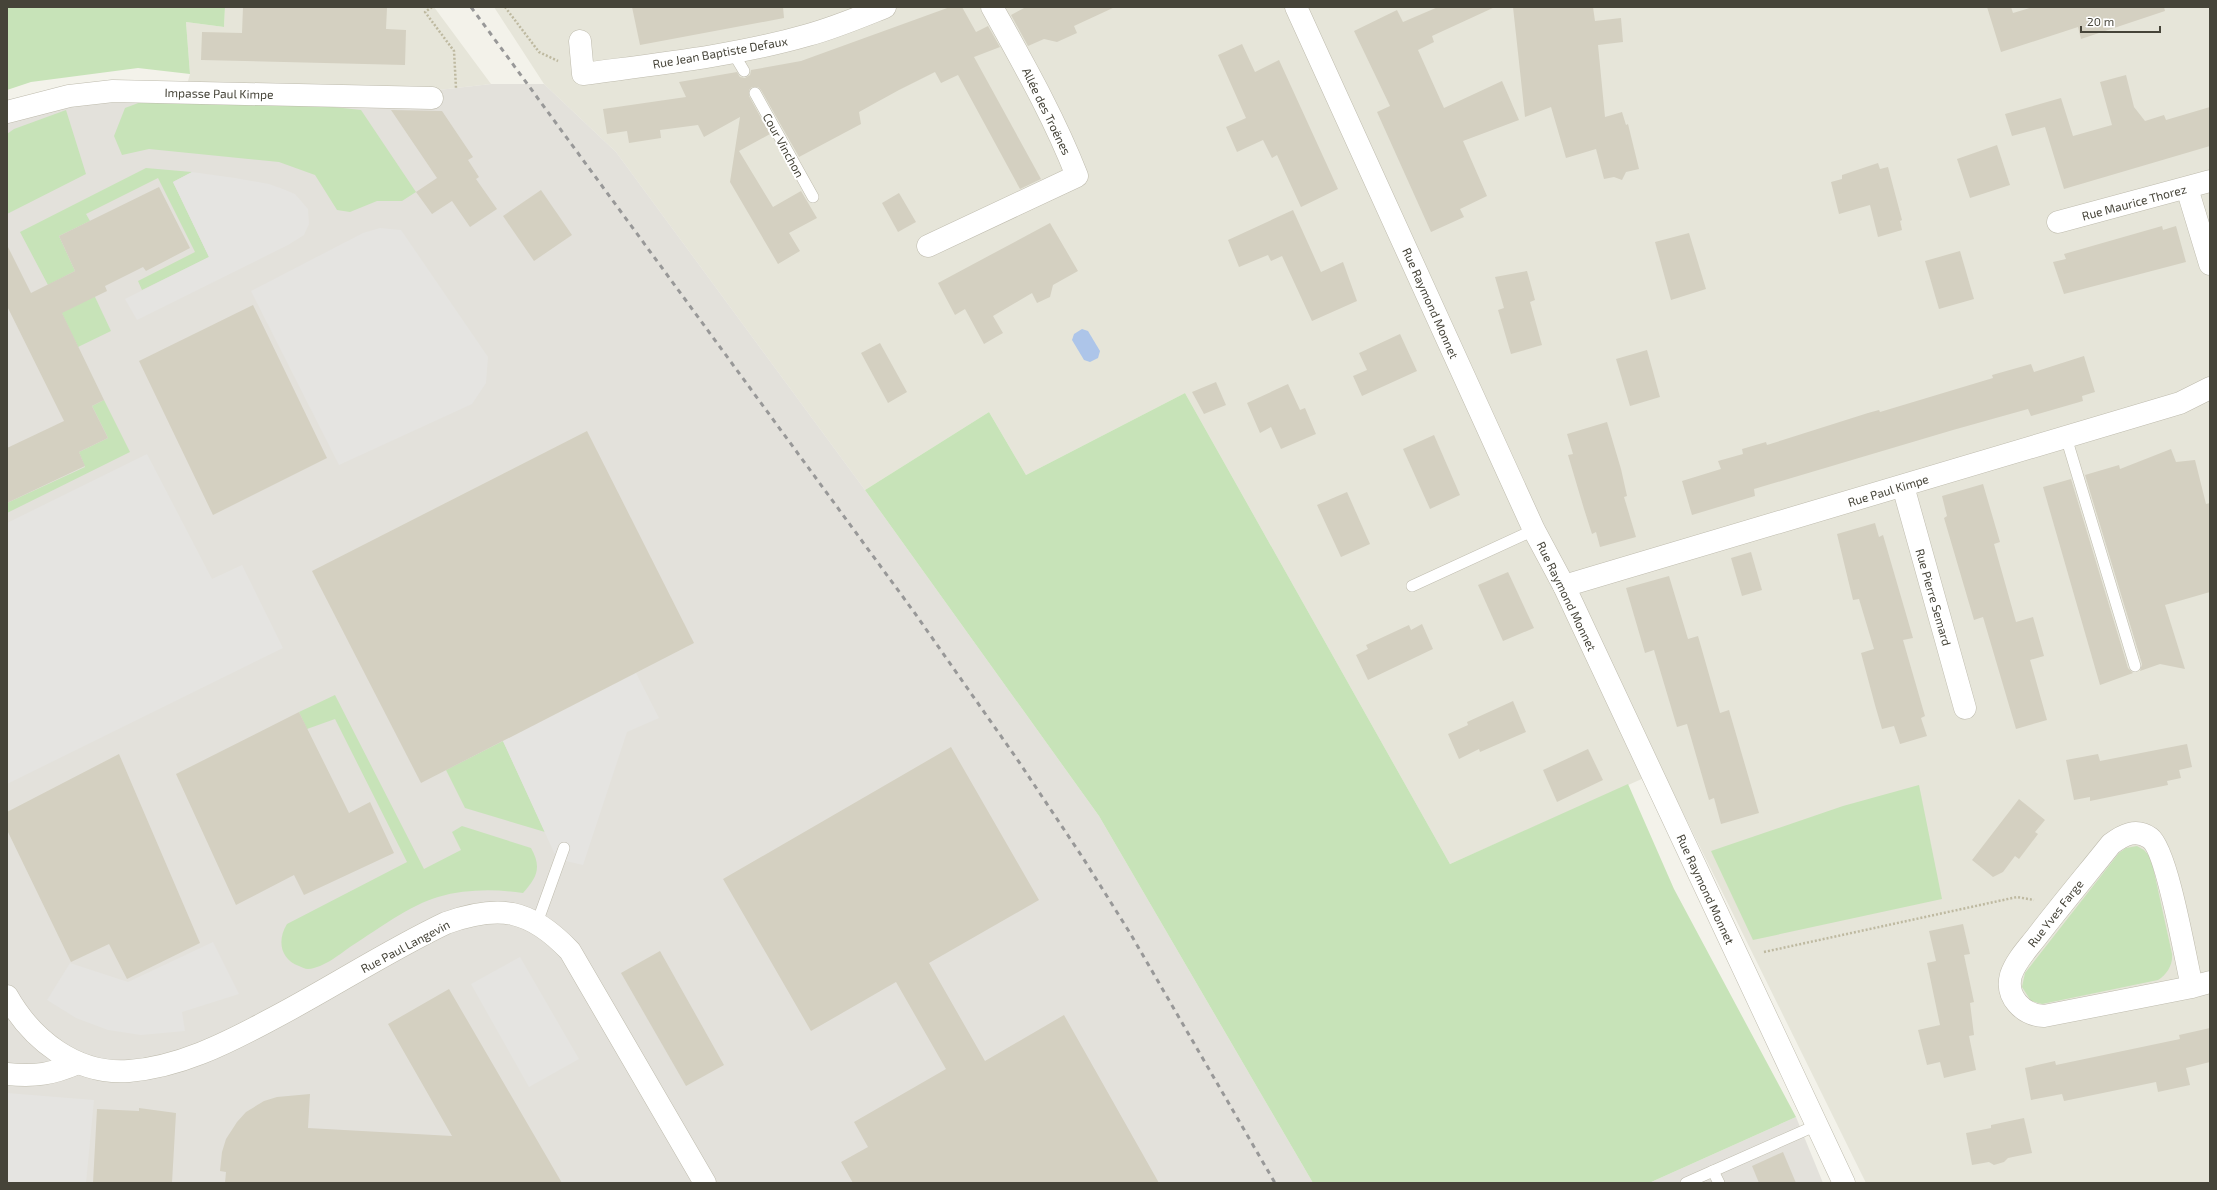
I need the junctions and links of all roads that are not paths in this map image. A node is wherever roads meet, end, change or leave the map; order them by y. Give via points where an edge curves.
1 (885, 7) edge
2 (992, 7) edge
3 (1296, 7) edge
4 (580, 41) dead end
5 (732, 51) junction
6 (744, 71) dead end
7 (755, 93) dead end
8 (432, 98) dead end
9 (7, 112) edge
10 (2210, 181) edge
11 (2187, 188) junction
12 (813, 197) dead end
13 (2058, 222) dead end
14 (928, 246) dead end
15 (2210, 264) edge
16 (2210, 388) edge
17 (2066, 437) junction
18 (1904, 486) junction
19 (1534, 530) junction
20 (1412, 586) dead end
21 (1564, 586) junction
22 (2135, 666) dead end
23 (1965, 708) dead end
24 (564, 848) dead end
25 (537, 923) junction
26 (2201, 985) edge
27 (7, 996) edge
28 (78, 1063) junction
29 (7, 1074) edge
30 (1817, 1125) junction
31 (1713, 1171) junction
32 (705, 1183) edge
33 (1686, 1183) edge
34 (1718, 1183) edge
35 (1844, 1183) edge

1 - 5 street, Rue Jean Baptiste Defaux via 809,35
2 - 14 street, Allée des Troënes via 1048,107 1077,176
3 - 19 street, Rue Raymond Monnet
4 - 5 street, Rue Jean Baptiste Defaux via 583,74
5 - 6 lane
7 - 12 lane, Cour Vinchon
8 - 9 street, Impasse Paul Kimpe via 113,91 69,96
10 - 11 street, Rue Maurice Thorez
11 - 13 street, Rue Maurice Thorez
11 - 15 street
16 - 17 street, Rue Paul Kimpe via 2189,400
17 - 18 street, Rue Paul Kimpe
17 - 22 lane
18 - 21 street, Rue Paul Kimpe
18 - 23 street, Rue Pierre Semard
19 - 20 lane
19 - 21 street, Rue Raymond Monnet
21 - 30 street, Rue Raymond Monnet
24 - 25 lane
25 - 28 street, Rue Paul Langevin via 498,912 474,913 427,932 256,1028 191,1057 128,1071
25 - 32 street, Rue Paul Langevin via 554,935 570,952
26 - 26 street, Rue Yves Farge via 2162,858 2150,838 2131,832 2111,844 2060,906 2016,964 2011,975 2011,994 2025,1010 2036,1016
27 - 28 street, Rue Paul Langevin via 38,1038 51,1049
28 - 29 street via 41,1076
30 - 31 lane
30 - 35 street, Rue Raymond Monnet
31 - 33 lane
31 - 34 lane

